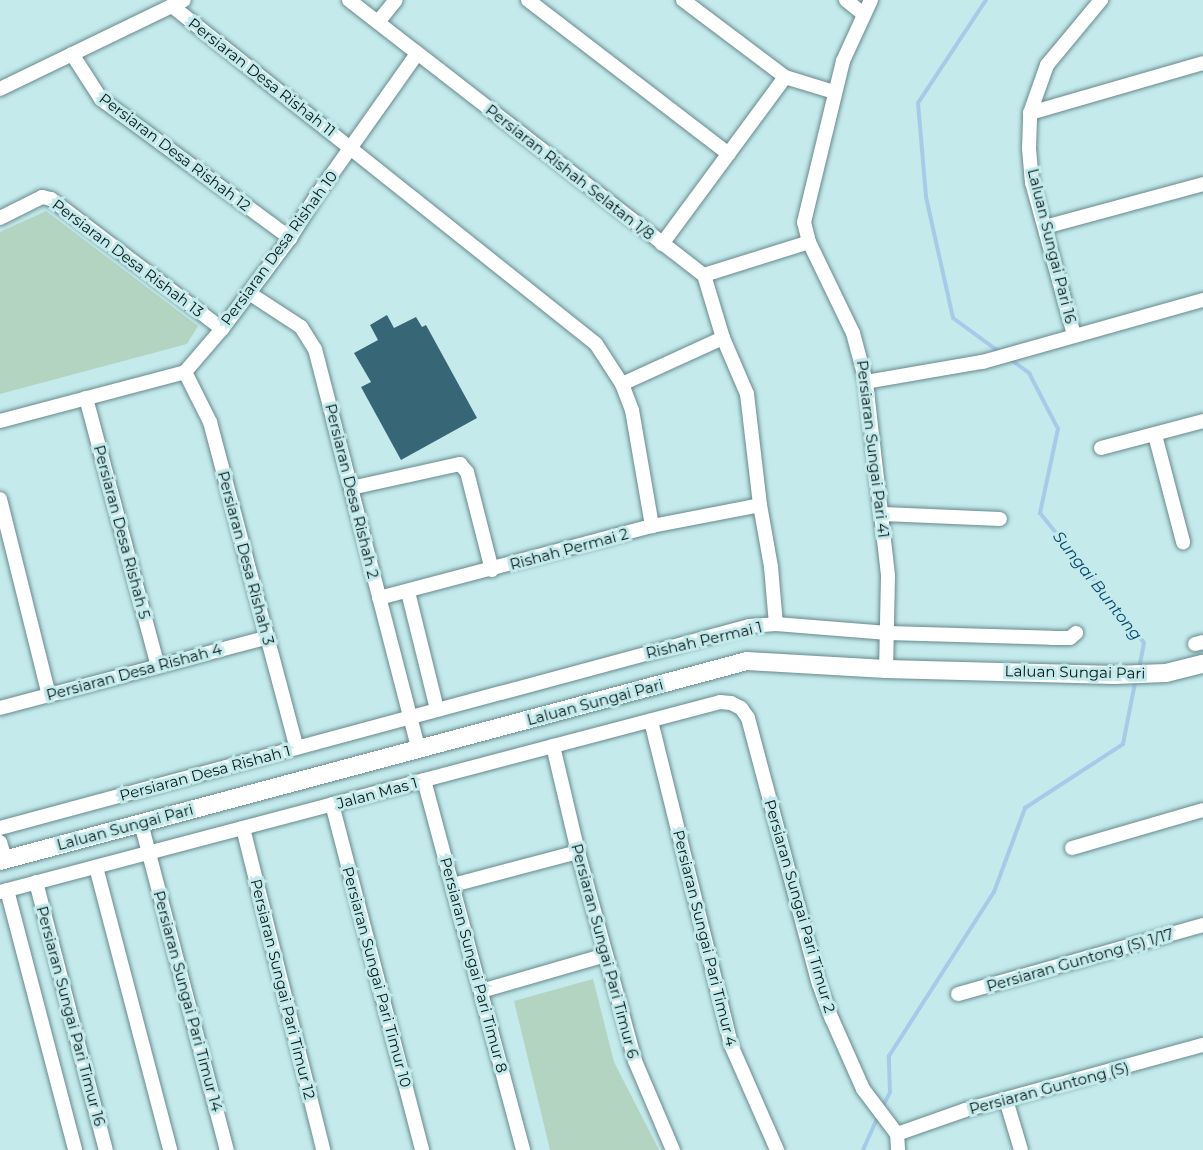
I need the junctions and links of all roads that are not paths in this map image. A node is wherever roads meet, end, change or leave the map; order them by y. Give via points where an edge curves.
1 (349, 0) edge
2 (396, 0) edge
3 (528, 0) edge
4 (684, 0) edge
5 (846, 0) edge
6 (871, 0) edge
7 (1101, 0) edge
8 (178, 3) edge
9 (863, 14) junction
10 (378, 22) junction
11 (72, 54) junction
12 (417, 54) junction
13 (1203, 63) edge
14 (785, 77) junction
15 (0, 89) edge
16 (834, 92) junction
17 (1030, 113) junction
18 (352, 148) junction
19 (729, 154) junction
20 (1203, 184) edge
21 (0, 218) edge
22 (1045, 227) junction
23 (290, 238) junction
24 (809, 242) junction
25 (662, 244) junction
26 (704, 275) junction
27 (249, 293) junction
28 (1203, 300) edge
29 (222, 328) junction
30 (1074, 335) junction
31 (723, 338) junction
32 (185, 372) junction
33 (866, 382) junction
34 (622, 384) junction
35 (87, 398) junction
36 (0, 421) edge
37 (1203, 421) edge
38 (1155, 435) junction
39 (1101, 448) dead end
40 (351, 488) junction
41 (0, 499) edge
42 (760, 505) junction
43 (882, 514) junction
44 (1000, 519) dead end
45 (652, 526) junction
46 (1183, 542) dead end
47 (5, 543) edge
48 (492, 570) junction
49 (408, 592) junction
50 (379, 598) junction
51 (776, 624) junction
52 (888, 633) junction
53 (1076, 633) dead end
54 (268, 637) junction
55 (1203, 664) edge
56 (158, 666) junction
57 (886, 669) junction
58 (49, 695) junction
59 (0, 708) edge
60 (437, 709) junction
61 (748, 718) joint
62 (410, 719) junction
63 (651, 721) junction
64 (553, 746) junction
65 (297, 748) junction
66 (418, 750) junction
67 (424, 780) junction
68 (332, 804) junction
69 (1203, 810) edge
70 (141, 823) junction
71 (0, 828) edge
72 (243, 828) junction
73 (0, 842) edge
74 (1072, 848) dead end
75 (149, 852) junction
76 (578, 852) junction
77 (2, 860) edge
78 (96, 867) junction
79 (36, 882) junction
80 (453, 885) junction
81 (4, 891) edge
82 (1203, 926) edge
83 (606, 955) junction
84 (481, 991) junction
85 (958, 994) dead end
86 (1203, 1045) edge
87 (1006, 1100) junction
88 (897, 1134) junction
89 (75, 1150) edge
90 (106, 1150) edge
91 (170, 1150) edge
92 (227, 1150) edge
93 (323, 1150) edge
94 (422, 1150) edge
95 (523, 1150) edge
96 (673, 1150) edge
97 (777, 1150) edge
98 (898, 1150) edge
99 (1021, 1150) edge

1 - 10 street, Persiaran Rishah Selatan 1/8
2 - 10 street
3 - 19 street
4 - 14 street
5 - 9 street
6 - 9 street, Persiaran Sungai Pari 41
7 - 17 street, Laluan Sungai Pari 16 via 1047,65
8 - 11 street
8 - 18 street, Persiaran Desa Rishah 11
9 - 16 street, Persiaran Sungai Pari 41
10 - 12 street, Persiaran Rishah Selatan 1/8
11 - 15 street
11 - 23 street, Persiaran Desa Rishah 12 via 101,99
12 - 18 street, Persiaran Desa Rishah 10
12 - 25 street, Persiaran Rishah Selatan 1/8
13 - 17 street
14 - 16 street
14 - 19 street
16 - 24 street, Persiaran Sungai Pari 41 via 804,222
17 - 22 street, Laluan Sungai Pari 16 via 1032,183
18 - 23 street, Persiaran Desa Rishah 10
18 - 34 street, Persiaran Desa Rishah 11 via 596,344
19 - 25 street
20 - 22 street
21 - 29 street, Persiaran Desa Rishah 13 via 42,197 51,199
22 - 30 street, Laluan Sungai Pari 16
23 - 27 street, Persiaran Desa Rishah 10
24 - 26 street
24 - 33 street, Persiaran Sungai Pari 41 via 853,333
25 - 26 street, Persiaran Rishah Selatan 1/8
26 - 31 street
27 - 29 street, Persiaran Desa Rishah 10
27 - 40 street, Persiaran Desa Rishah 2 via 301,327 310,338
28 - 30 street
29 - 32 street, Persiaran Desa Rishah 10
30 - 33 street via 982,362
31 - 34 street
31 - 42 street via 747,394
32 - 35 street
32 - 54 street, Persiaran Desa Rishah 3 via 210,422
33 - 43 street, Persiaran Sungai Pari 41
34 - 45 street, Persiaran Desa Rishah 11 via 632,410
35 - 36 street
35 - 56 street, Persiaran Desa Rishah 5
37 - 38 street
38 - 39 street
38 - 46 street
40 - 48 street via 460,464 467,472
40 - 50 street, Persiaran Desa Rishah 2
41 - 47 street
42 - 45 street, Rishah Permai 2
42 - 51 street
43 - 44 street
43 - 52 street, Persiaran Sungai Pari 41
45 - 48 street, Rishah Permai 2
47 - 58 street
48 - 49 street, Rishah Permai 2
49 - 50 street, Rishah Permai 2
49 - 60 street
50 - 62 street, Persiaran Desa Rishah 2
51 - 52 street, Rishah Permai 1
51 - 60 street, Rishah Permai 1 via 749,627
52 - 53 street, Rishah Permai 1 via 1053,638 1070,638
52 - 57 street, Persiaran Sungai Pari 41
54 - 56 street, Persiaran Desa Rishah 4
54 - 65 street, Persiaran Desa Rishah 3
55 - 57 main road, Laluan Sungai Pari via 1166,673 1114,675
56 - 58 street, Persiaran Desa Rishah 4
57 - 66 main road, Laluan Sungai Pari via 747,661
58 - 59 street, Persiaran Desa Rishah 4
60 - 62 street, Rishah Permai 1
61 - 63 street, Jalan Mas 1 via 741,708 720,702
61 - 88 street, Persiaran Sungai Pari Timur 2 via 819,984 863,1089
62 - 65 street, Persiaran Desa Rishah 1
62 - 66 street, Persiaran Desa Rishah 2
63 - 64 street, Jalan Mas 1
63 - 97 street, Persiaran Sungai Pari Timur 4 via 731,1045
64 - 67 street, Jalan Mas 1
64 - 76 street, Persiaran Sungai Pari Timur 6
65 - 71 street, Persiaran Desa Rishah 1
66 - 70 main road, Laluan Sungai Pari
67 - 68 street, Jalan Mas 1
67 - 80 street, Persiaran Sungai Pari Timur 8
68 - 72 street, Jalan Mas 1
68 - 94 street, Persiaran Sungai Pari Timur 10
69 - 74 street
70 - 75 street, Persiaran Sungai Pari Timur 14
70 - 77 main road, Laluan Sungai Pari
72 - 75 street, Jalan Mas 1
72 - 93 street, Persiaran Sungai Pari Timur 12
73 - 77 street
75 - 78 street, Jalan Mas 1
75 - 92 street, Persiaran Sungai Pari Timur 14
76 - 80 street
76 - 83 street, Persiaran Sungai Pari Timur 6
78 - 79 street, Jalan Mas 1
78 - 91 street
79 - 81 street, Jalan Mas 1
79 - 90 street, Persiaran Sungai Pari Timur 16
80 - 84 street, Persiaran Sungai Pari Timur 8
81 - 89 street, Persiaran Sungai Pari Timur 16
82 - 85 street, Persiaran Guntong (S) 1/17
83 - 84 street
83 - 96 street, Persiaran Sungai Pari Timur 6 via 635,1061
84 - 95 street, Persiaran Sungai Pari Timur 8
86 - 87 street, Persiaran Guntong (S)
87 - 88 street, Persiaran Guntong (S)
87 - 99 street
88 - 98 street

